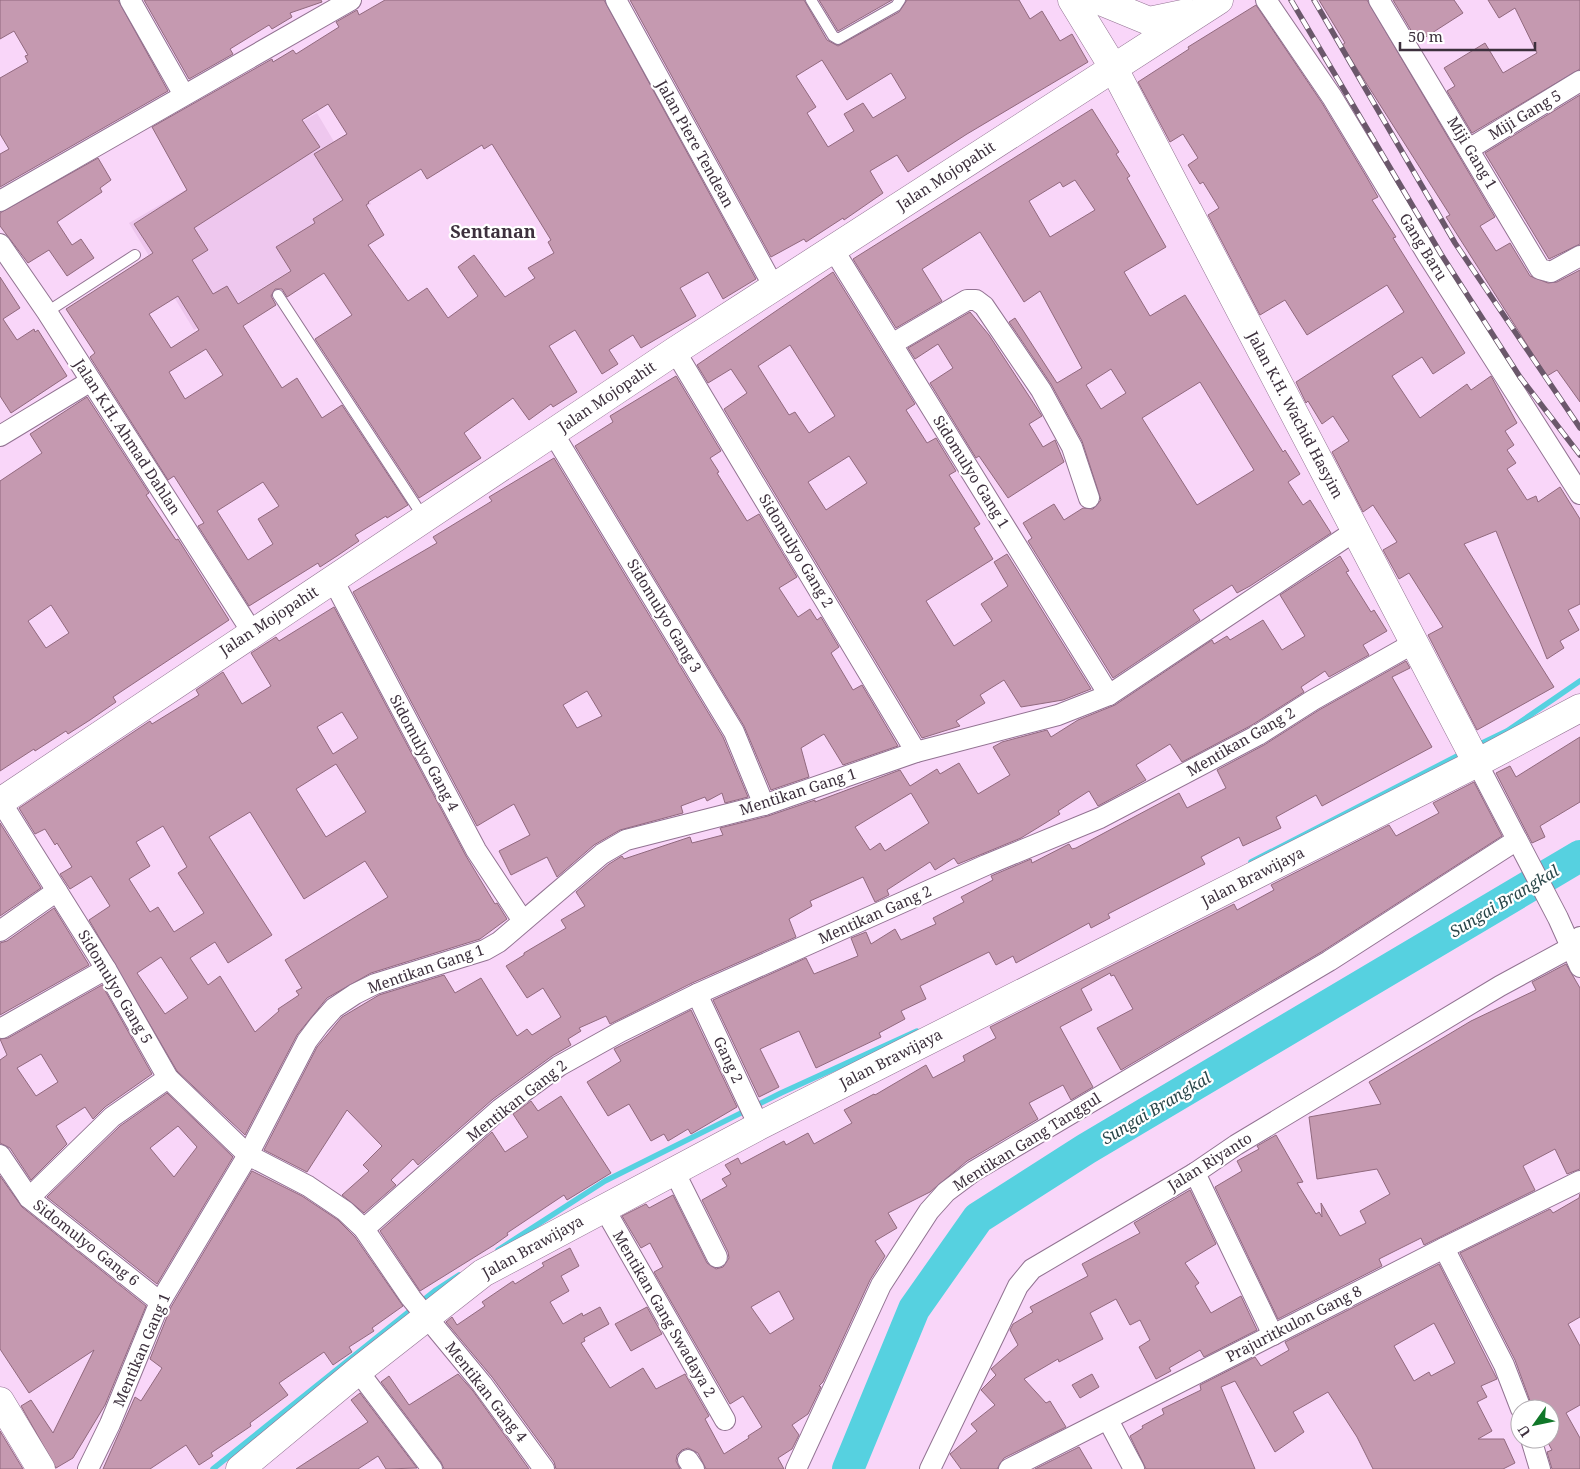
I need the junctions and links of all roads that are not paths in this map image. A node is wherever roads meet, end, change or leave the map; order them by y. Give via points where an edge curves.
1 (130, 0) edge
2 (351, 0) edge
3 (616, 0) edge
4 (811, 0) edge
5 (900, 0) edge
6 (1072, 0) edge
7 (1098, 0) edge
8 (1266, 0) edge
9 (1380, 0) edge
10 (1211, 5) edge
11 (1113, 67) junction
12 (1580, 82) edge
13 (184, 94) junction
14 (1469, 149) junction
15 (0, 201) edge
16 (0, 244) edge
17 (833, 249) junction
18 (136, 255) dead end
19 (1580, 256) edge
20 (774, 287) junction
21 (278, 295) dead end
22 (47, 312) junction
23 (892, 344) junction
24 (675, 351) junction
25 (92, 381) junction
26 (552, 433) junction
27 (0, 436) edge
28 (1580, 494) edge
29 (1089, 498) dead end
30 (425, 519) junction
31 (1355, 530) junction
32 (333, 580) junction
33 (252, 632) junction
34 (1414, 643) junction
35 (1109, 695) junction
36 (1580, 708) edge
37 (916, 752) junction
38 (1477, 763) junction
39 (1, 802) edge
40 (764, 806) junction
41 (1521, 846) junction
42 (57, 891) junction
43 (523, 922) junction
44 (0, 931) edge
45 (1575, 942) edge
46 (1580, 968) edge
47 (106, 969) junction
48 (697, 994) junction
49 (2, 1028) dead end
50 (168, 1078) junction
51 (752, 1112) junction
52 (0, 1155) edge
53 (248, 1155) junction
54 (674, 1171) junction
55 (1195, 1173) junction
56 (1580, 1181) edge
57 (28, 1198) junction
58 (604, 1208) junction
59 (364, 1229) junction
60 (1444, 1248) junction
61 (717, 1257) dead end
62 (160, 1302) junction
63 (419, 1308) junction
64 (1273, 1335) junction
65 (358, 1371) junction
66 (1517, 1399) edge
67 (0, 1401) edge
68 (725, 1420) dead end
69 (1108, 1420) junction
70 (1533, 1449) edge
71 (41, 1469) edge
72 (88, 1469) edge
73 (240, 1469) edge
74 (432, 1469) edge
75 (544, 1469) edge
76 (796, 1469) edge
77 (930, 1469) edge
78 (1009, 1469) edge
79 (1134, 1469) edge
80 (1540, 1469) edge

1 - 13 street
2 - 13 street
3 - 20 street, Jalan Piere Tendean
4 - 5 lane via 838,39 896,6
6 - 11 main road, Jalan K.H. Wachid Hasyim
7 - 10 main road via 1149,20
8 - 28 street, Gang Baru via 1332,97 1427,254
9 - 14 street, Miji Gang 1
10 - 11 main road, Jalan Mojopahit
11 - 17 main road, Jalan Mojopahit
11 - 31 main road, Jalan K.H. Wachid Hasyim
12 - 14 street, Miji Gang 5
13 - 15 street
14 - 19 street, Miji Gang 1 via 1540,269 1551,272
16 - 22 street, Jalan K.H. Ahmad Dahlan
17 - 20 main road, Jalan Mojopahit
17 - 23 street, Sidomulyo Gang 1
18 - 22 lane
20 - 24 main road, Jalan Mojopahit
21 - 30 lane
22 - 25 street, Jalan K.H. Ahmad Dahlan
23 - 29 street via 967,300 976,300 984,306 1041,390 1072,447
23 - 35 street, Sidomulyo Gang 1
24 - 26 main road, Jalan Mojopahit
24 - 37 street, Sidomulyo Gang 2
25 - 27 street
25 - 33 street, Jalan K.H. Ahmad Dahlan
26 - 30 main road, Jalan Mojopahit
26 - 40 street, Sidomulyo Gang 3 via 734,732
30 - 32 main road, Jalan Mojopahit
31 - 34 main road, Jalan K.H. Wachid Hasyim
31 - 35 street, Mentikan Gang 1
32 - 33 main road, Jalan Mojopahit
32 - 43 street, Sidomulyo Gang 4 via 472,843
33 - 39 main road, Jalan Mojopahit
34 - 38 main road, Jalan K.H. Wachid Hasyim
34 - 48 street, Mentikan Gang 2 via 1258,735 1100,818 986,865
35 - 37 street, Mentikan Gang 1 via 1058,714
36 - 38 main road, Jalan Brawijaya
37 - 40 street, Mentikan Gang 1
38 - 41 street
38 - 51 main road, Jalan Brawijaya
39 - 42 street, Sidomulyo Gang 5
40 - 43 street, Mentikan Gang 1 via 626,840 602,854
41 - 45 street via 1558,918
41 - 76 street, Mentikan Gang Tanggul via 974,1172 946,1192 929,1211 881,1285
42 - 44 street
42 - 47 street, Sidomulyo Gang 5
43 - 53 street, Mentikan Gang 1 via 485,950 376,984 334,1008 307,1041
45 - 46 street
45 - 55 street, Jalan Riyanto via 1236,1145
47 - 49 street
47 - 50 street, Sidomulyo Gang 5
48 - 51 street, Gang 2
48 - 59 street, Mentikan Gang 2 via 559,1066 500,1110
50 - 53 street, Sidomulyo Gang 5
50 - 57 street via 112,1116
51 - 54 main road, Jalan Brawijaya
52 - 57 street, Sidomulyo Gang 6
53 - 59 street, Sidomulyo Gang 5 via 308,1186 345,1211
53 - 62 street, Mentikan Gang 1
54 - 58 main road, Jalan Brawijaya
54 - 61 street
55 - 64 street
55 - 77 street, Jalan Riyanto via 1032,1268 1018,1286
56 - 60 street, Prajuritkulon Gang 8
57 - 62 street, Sidomulyo Gang 6
58 - 63 main road, Jalan Brawijaya
58 - 68 street, Mentikan Gang Swadaya 2
59 - 63 street, Mentikan Gang 4
60 - 64 street, Prajuritkulon Gang 8
60 - 66 street via 1504,1365
62 - 72 street, Mentikan Gang 1
63 - 65 main road, Jalan Brawijaya
63 - 75 street, Mentikan Gang 4 via 482,1384
64 - 69 street, Prajuritkulon Gang 8
65 - 73 main road, Jalan Brawijaya
65 - 74 street
67 - 71 main road
69 - 78 street, Prajuritkulon Gang 8
69 - 79 street
70 - 80 street

